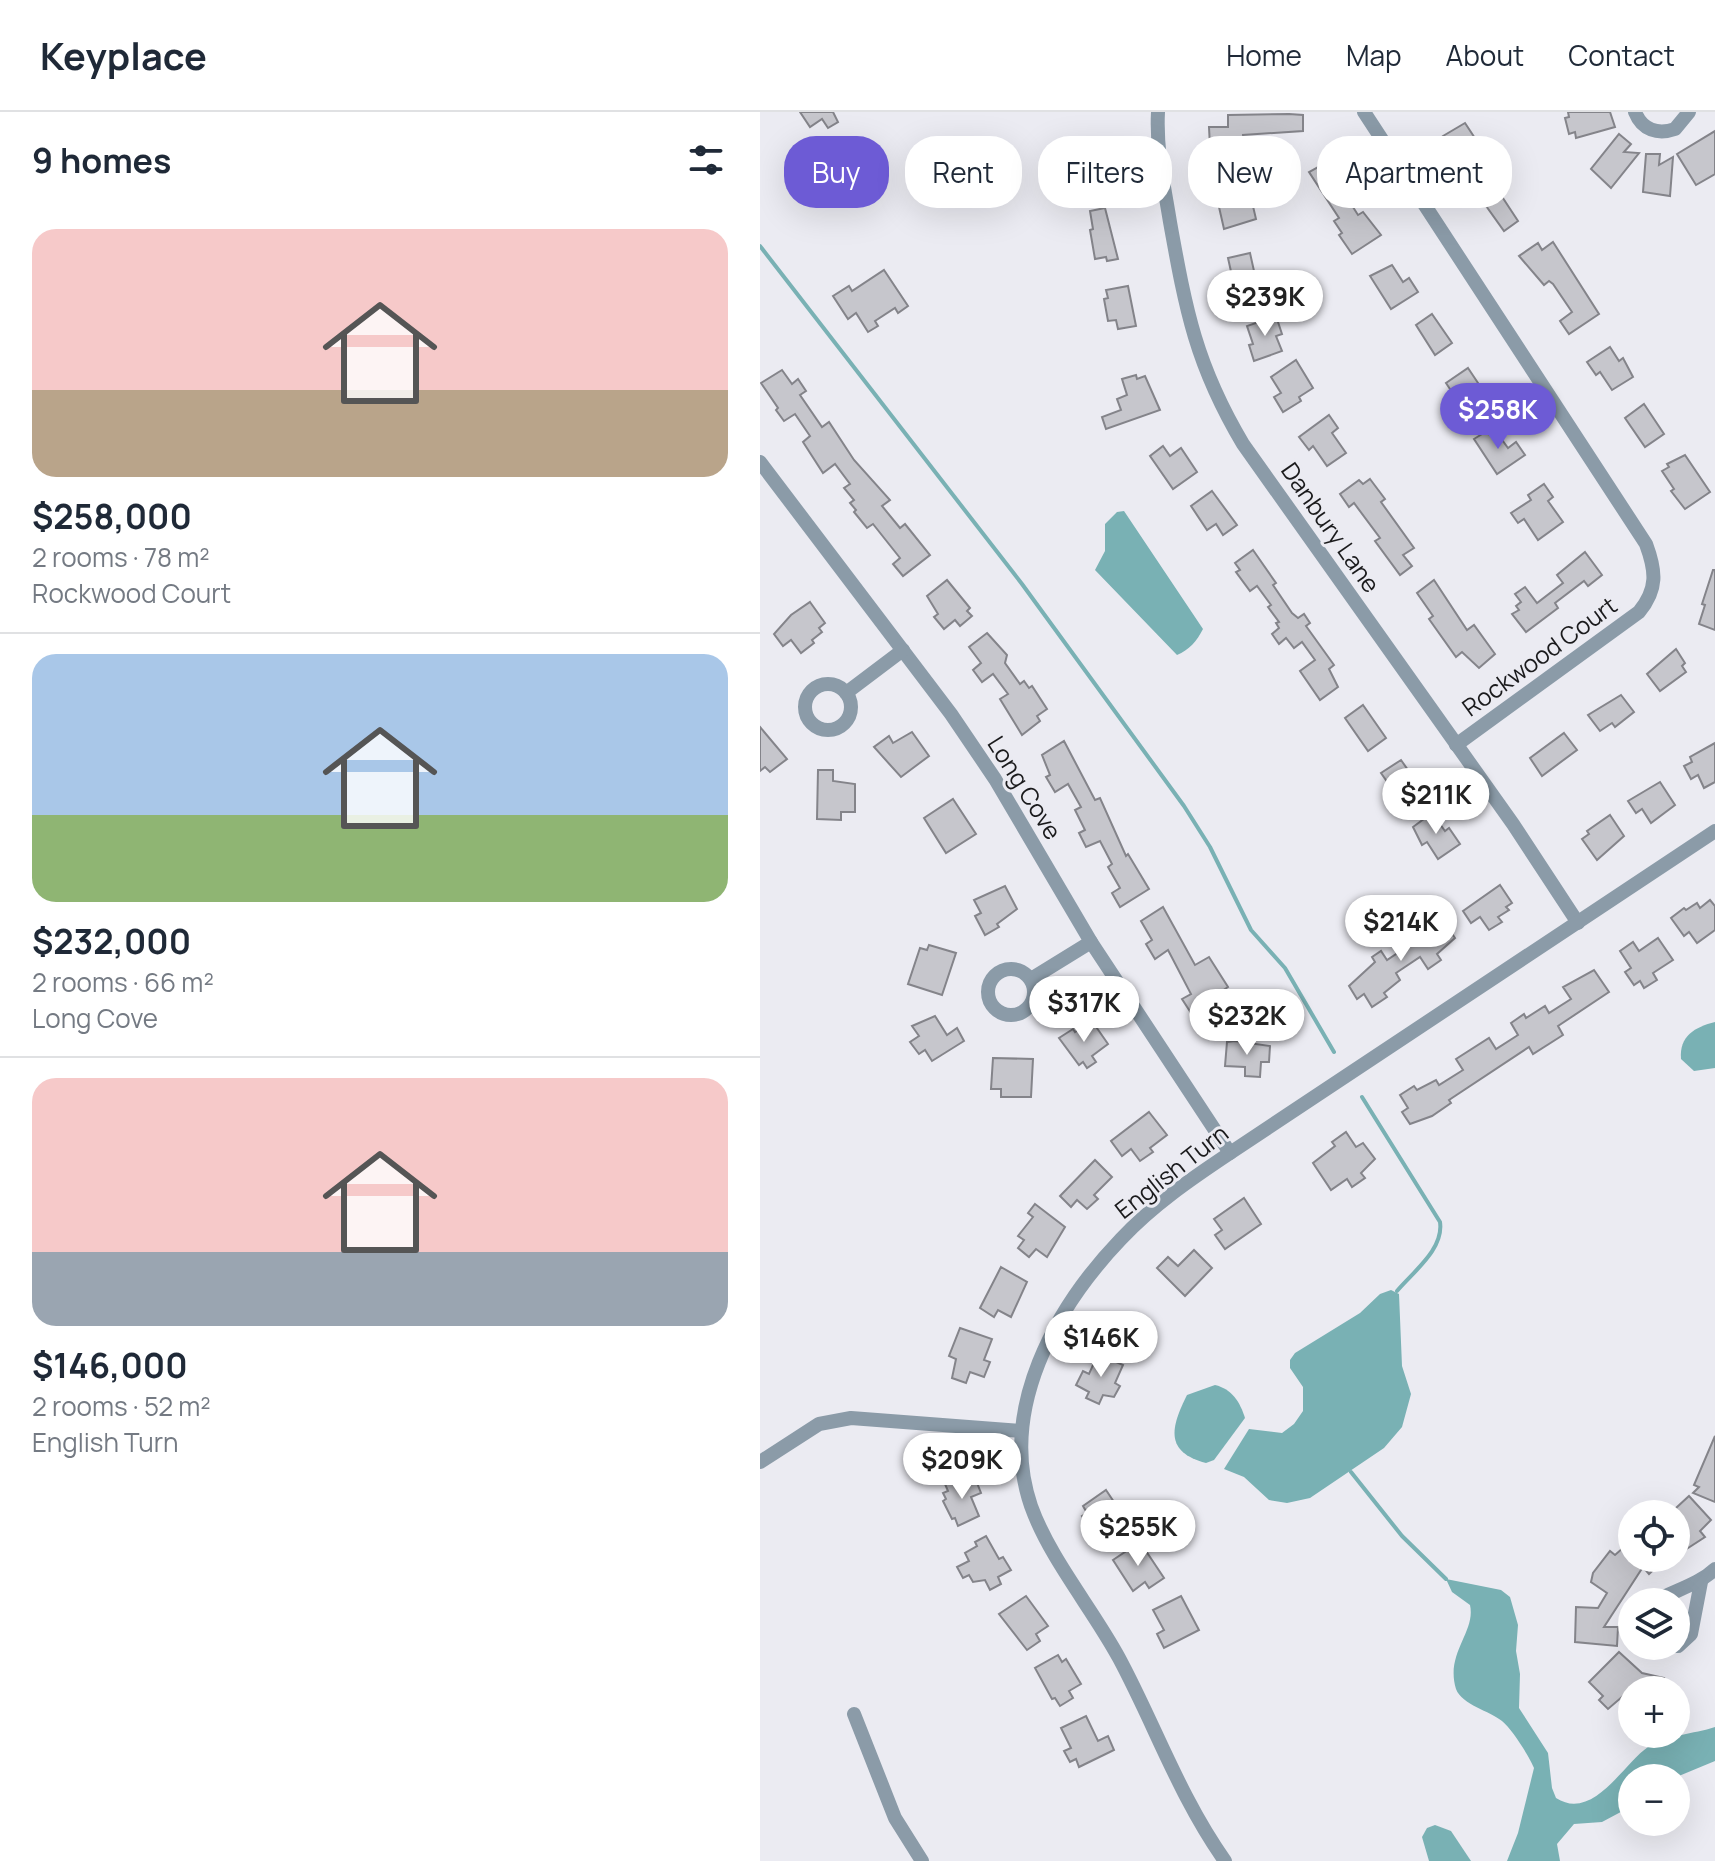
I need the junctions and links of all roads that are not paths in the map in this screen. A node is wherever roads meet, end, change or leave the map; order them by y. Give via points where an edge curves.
1 (1158, 112) edge
2 (1364, 112) edge
3 (1635, 112) edge
4 (1689, 112) edge
5 (760, 462) edge
6 (903, 650) junction
7 (846, 693) dead end
8 (1456, 745) junction
9 (1715, 831) edge
10 (1578, 923) junction
11 (1091, 942) junction
12 (1031, 979) dead end
13 (1230, 1153) junction
14 (1020, 1431) junction
15 (760, 1462) edge
16 (1715, 1569) edge
17 (1701, 1582) junction
18 (1681, 1588) edge
19 (1690, 1635) edge
20 (854, 1714) dead end
21 (922, 1861) edge
22 (1225, 1861) edge

1 - 8 street, Danbury Lane via 1158,151 1185,310 1209,381 1243,444
2 - 8 street, Rockwood Court via 1646,544 1655,576 1654,589 1639,612
3 - 4 street via 1643,125 1658,132 1675,129
5 - 6 street, Long Cove
6 - 7 street
6 - 11 street, Long Cove via 995,779
8 - 10 street, Danbury Lane
9 - 10 street, English Turn
10 - 13 street, English Turn
11 - 12 street
11 - 13 street, Long Cove
13 - 14 street, English Turn via 1159,1204 1084,1284 1038,1366
14 - 15 street via 851,1418 819,1424
14 - 22 street, English Turn via 1030,1503 1044,1537 1096,1615 1173,1775
16 - 17 street
17 - 18 street
17 - 19 street
20 - 21 street via 895,1818

